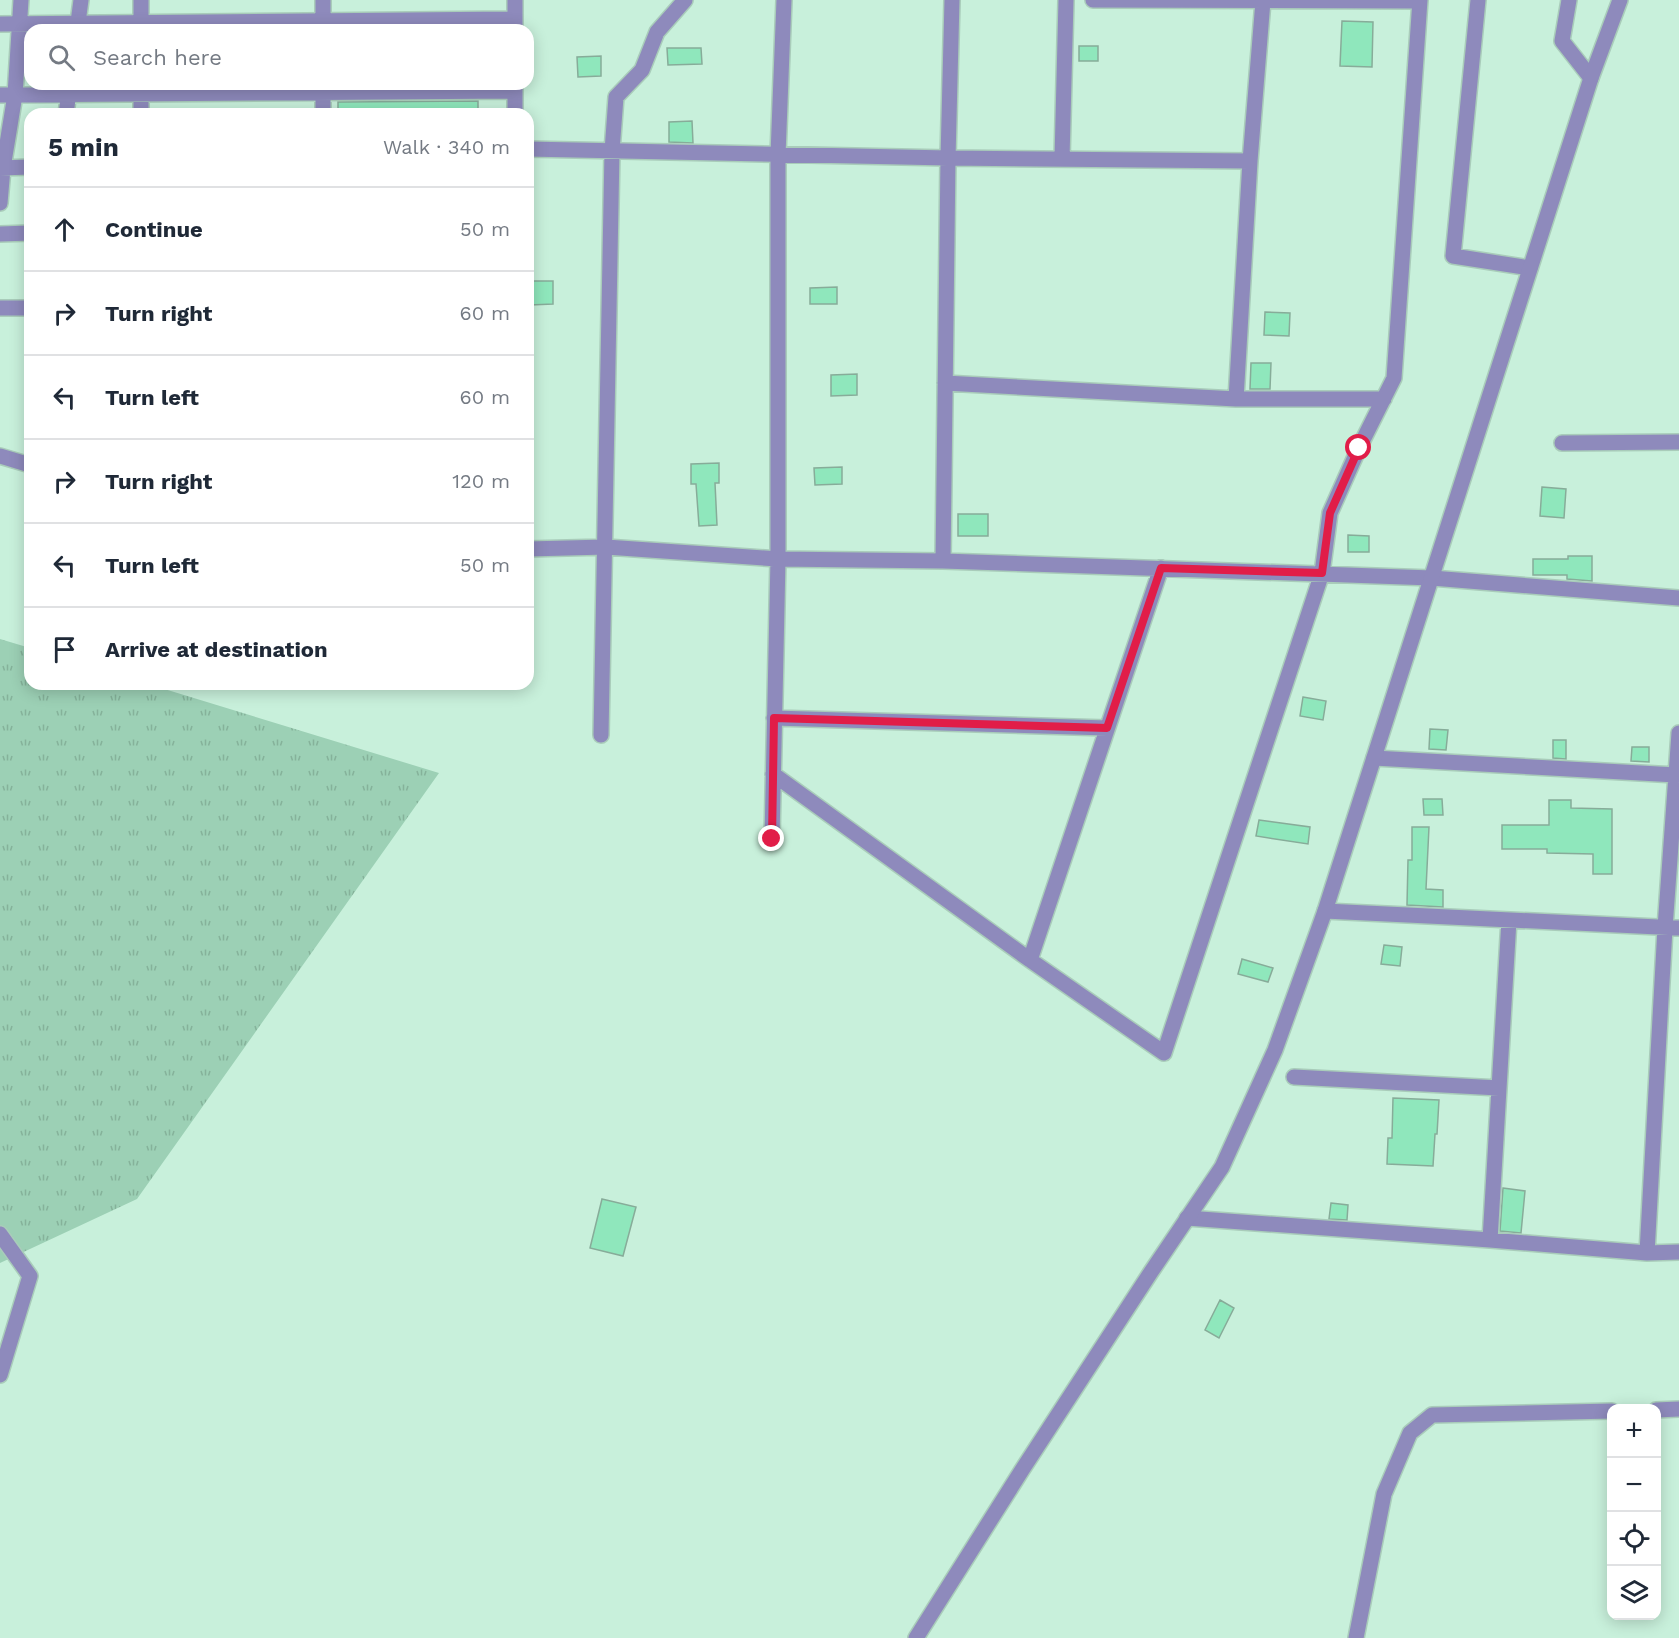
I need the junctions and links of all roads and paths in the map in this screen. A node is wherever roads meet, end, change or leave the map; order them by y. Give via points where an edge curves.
1 (21, 0) edge
2 (81, 0) edge
3 (141, 0) edge
4 (323, 0) edge
5 (515, 0) edge
6 (685, 0) edge
7 (784, 0) edge
8 (952, 0) edge
9 (1066, 0) edge
10 (1093, 0) edge
11 (1263, 0) edge
12 (1478, 0) edge
13 (1569, 0) edge
14 (1620, 0) edge
15 (1420, 1) edge
16 (19, 23) junction
17 (0, 24) edge
18 (39, 24) edge
19 (78, 24) edge
20 (141, 24) edge
21 (323, 24) edge
22 (515, 24) edge
23 (1591, 78) junction
24 (59, 90) edge
25 (69, 90) edge
26 (141, 90) edge
27 (323, 90) edge
28 (515, 90) edge
29 (7, 95) edge
30 (67, 108) edge
31 (141, 108) edge
32 (323, 108) edge
33 (515, 108) edge
34 (534, 149) edge
35 (612, 151) junction
36 (778, 154) junction
37 (948, 158) junction
38 (1062, 159) junction
39 (1250, 161) junction
40 (24, 167) edge
41 (2, 168) edge
42 (0, 203) edge
43 (24, 233) edge
44 (0, 234) edge
45 (1530, 268) junction
46 (0, 308) edge
47 (24, 308) edge
48 (945, 383) junction
49 (1236, 399) junction
50 (1384, 399) junction
51 (1679, 442) edge
52 (1562, 443) dead end
53 (0, 456) edge
54 (24, 463) edge
55 (606, 547) junction
56 (534, 549) edge
57 (778, 559) junction
58 (943, 561) junction
59 (1161, 568) junction
60 (1322, 573) junction
61 (1432, 578) junction
62 (1679, 598) edge
63 (774, 718) junction
64 (1107, 728) junction
65 (1679, 733) edge
66 (601, 735) dead end
67 (1374, 758) junction
68 (773, 774) junction
69 (1676, 775) junction
70 (772, 839) dead end
71 (1325, 911) junction
72 (1509, 920) junction
73 (1672, 928) edge
74 (1030, 960) junction
75 (1294, 1077) dead end
76 (1499, 1088) junction
77 (1187, 1218) junction
78 (0, 1234) edge
79 (1490, 1240) junction
80 (1679, 1252) edge
81 (1647, 1253) junction
82 (0, 1375) edge
83 (1679, 1409) edge
84 (1661, 1410) edge
85 (1607, 1411) edge
86 (916, 1638) edge
87 (1356, 1638) edge

1 - 16 street
2 - 19 street
3 - 20 street
4 - 21 street
5 - 22 street
6 - 35 street via 657,32 642,70 616,97
7 - 36 street
8 - 37 street
9 - 38 street
10 - 11 street
11 - 15 street
11 - 39 street
12 - 45 street via 1453,256
13 - 23 street via 1562,41
14 - 23 street
15 - 50 street via 1394,378
16 - 17 street
16 - 18 street
16 - 29 street
23 - 45 street
24 - 29 street
25 - 30 street
26 - 31 street
27 - 32 street
28 - 33 street
29 - 41 street
34 - 35 street
35 - 36 street
35 - 55 street
36 - 37 street
36 - 57 street
37 - 38 street
37 - 48 street
38 - 39 street
39 - 49 street
40 - 41 street
41 - 42 street
43 - 44 street
45 - 61 street
46 - 47 street
48 - 49 street
48 - 58 street
49 - 50 street
50 - 60 street via 1330,513
51 - 52 street
53 - 54 street
55 - 56 street
55 - 57 street
55 - 66 street
57 - 58 street
57 - 63 street
58 - 59 street
59 - 60 street
59 - 64 street
60 - 61 street
60 - 74 street via 1164,1053
61 - 62 street
61 - 67 street
63 - 64 street
63 - 68 street
64 - 74 street
65 - 69 street
67 - 69 street
67 - 71 street
68 - 70 street
68 - 74 street
69 - 73 street
71 - 72 street
71 - 77 street via 1275,1050 1222,1167
72 - 73 street
72 - 76 street
73 - 81 street
75 - 76 street
76 - 79 street
77 - 79 street
77 - 86 street
78 - 82 street via 30,1276
79 - 81 street
80 - 81 street
83 - 84 street
85 - 87 street via 1432,1415 1410,1433 1384,1494

